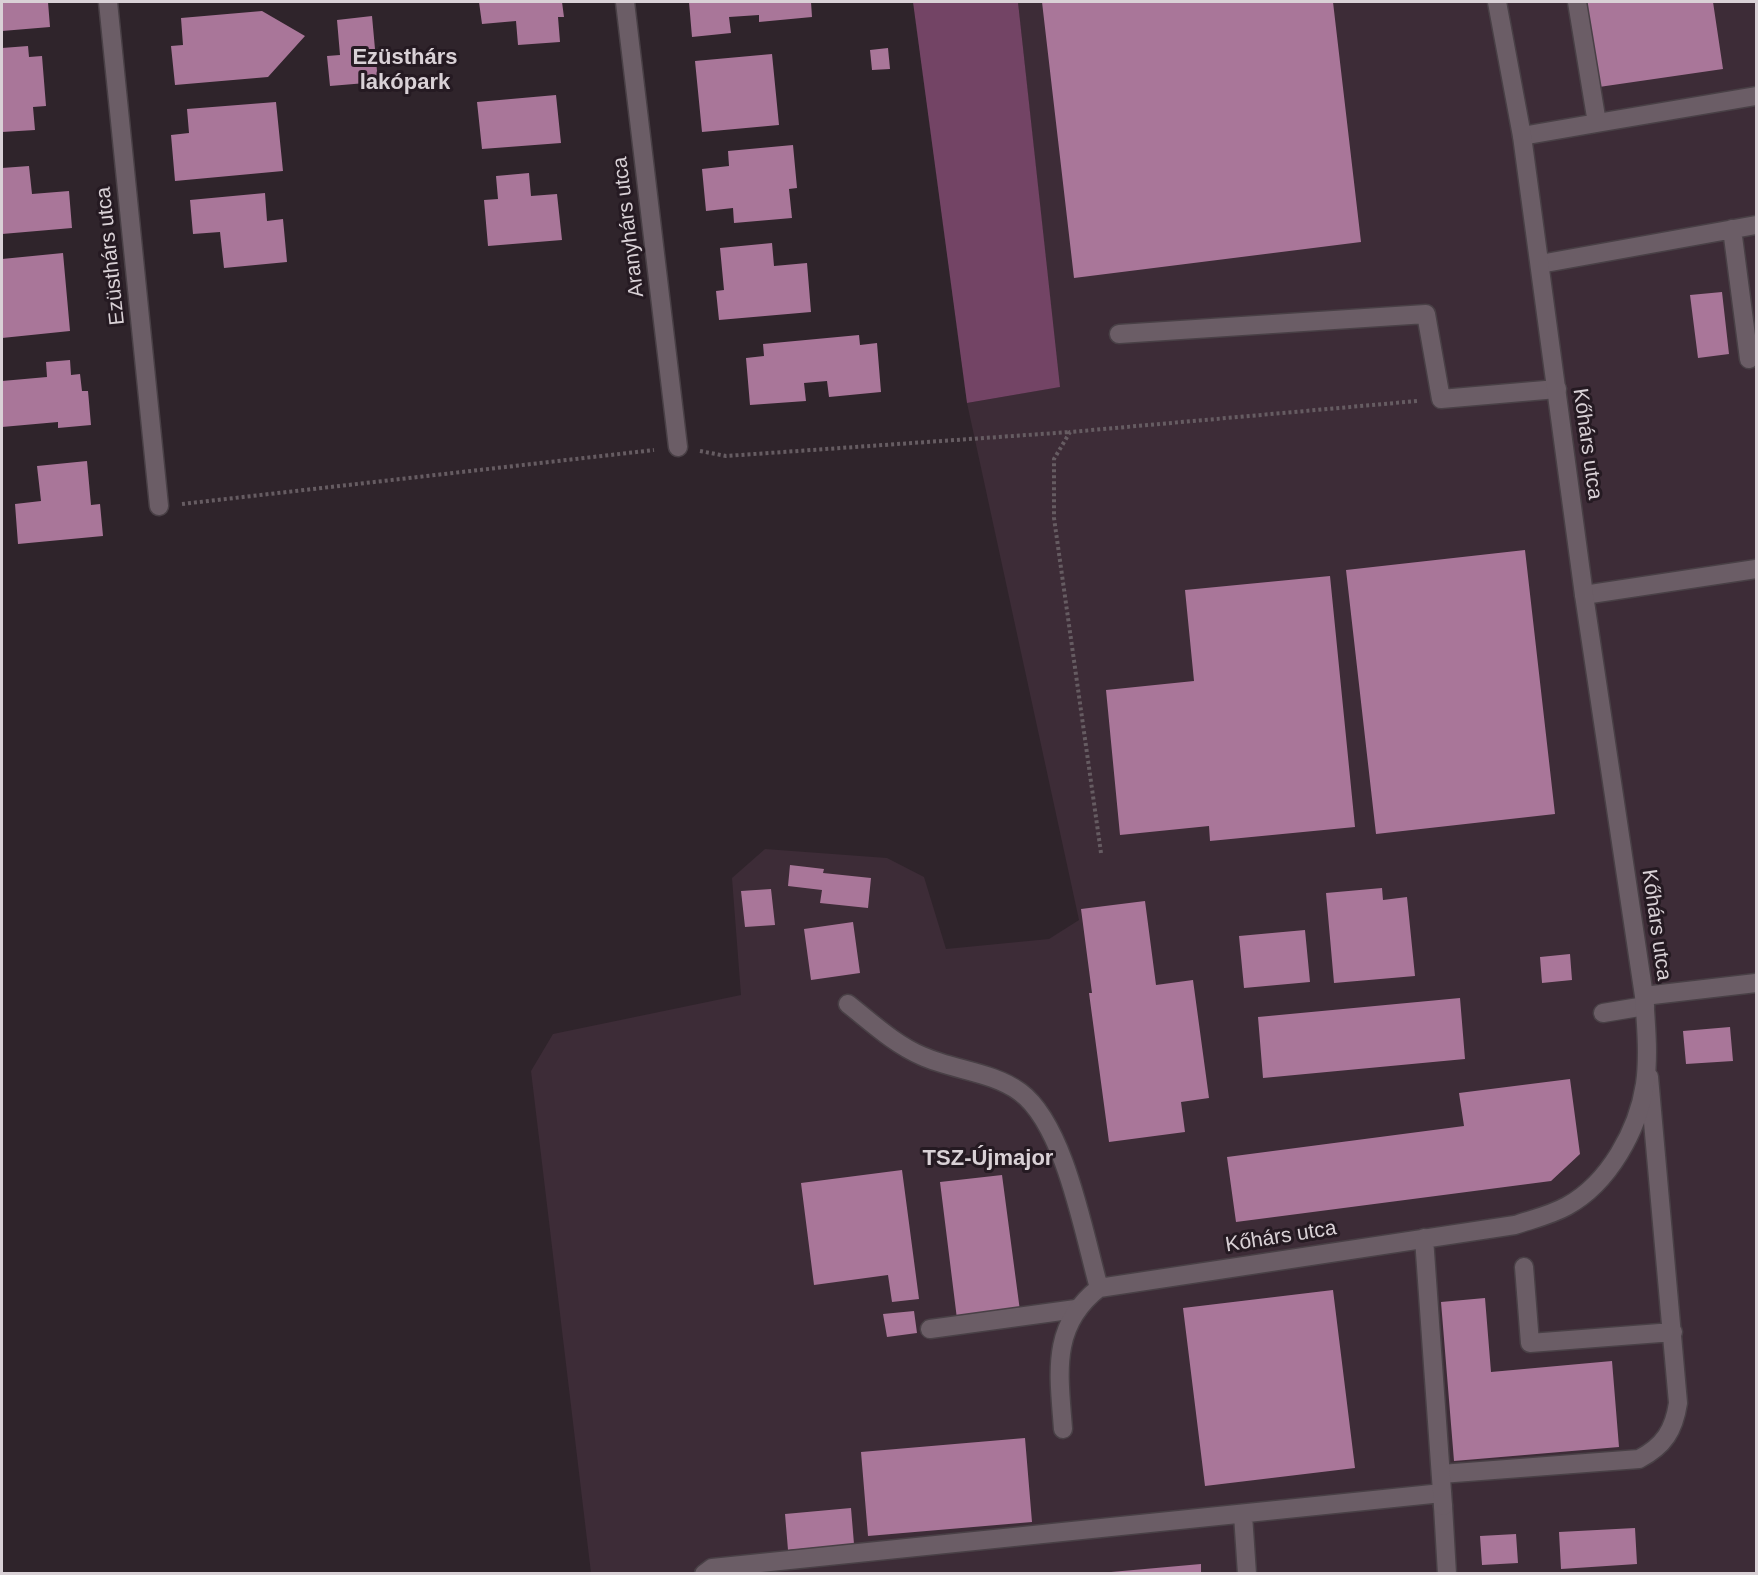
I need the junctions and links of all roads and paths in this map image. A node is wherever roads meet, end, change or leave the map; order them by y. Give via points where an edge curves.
1 (108, 2) edge
2 (625, 2) edge
3 (1497, 2) edge
4 (1577, 2) edge
5 (1756, 96) edge
6 (1597, 123) junction
7 (1522, 136) junction
8 (1756, 225) edge
9 (1732, 229) junction
10 (1540, 264) junction
11 (1119, 334) dead end
12 (1749, 359) dead end
13 (1557, 389) junction
14 (1441, 399) junction
15 (1070, 432) junction
16 (678, 447) junction
17 (159, 506) joint
18 (1756, 569) edge
19 (1584, 595) junction
20 (1101, 853) dead end
21 (1756, 983) edge
22 (1644, 1001) junction
23 (848, 1004) dead end
24 (1603, 1013) dead end
25 (1646, 1055) junction
26 (1424, 1238) junction
27 (1524, 1267) dead end
28 (1099, 1288) junction
29 (1076, 1309) junction
30 (930, 1329) dead end
31 (1673, 1332) junction
32 (1063, 1429) dead end
33 (1441, 1474) junction
34 (1442, 1499) junction
35 (1243, 1515) junction
36 (704, 1574) edge
37 (1247, 1574) edge
38 (1447, 1574) edge

1 - 17 street, Ezüsthárs utca
2 - 16 street, Aranyhárs utca
3 - 7 street, Kőhárs utca
4 - 6 street
5 - 6 street
6 - 7 street
7 - 10 street, Kőhárs utca
8 - 9 street
9 - 10 street
9 - 12 street
10 - 13 street, Kőhárs utca
11 - 14 street via 1426,314
13 - 14 street
13 - 19 street, Kőhárs utca
14 - 15 path
15 - 16 path via 726,456
15 - 20 path via 1054,459 1054,518
16 - 17 path
18 - 19 street
19 - 22 street, Kőhárs utca
21 - 22 street
22 - 24 street
22 - 25 street, Kőhárs utca
23 - 28 street via 920,1056 1001,1082 1033,1104 1061,1154
25 - 26 street, Kőhárs utca via 1645,1084 1632,1129 1618,1155 1588,1191 1568,1205 1515,1225
25 - 31 street
26 - 28 street, Kőhárs utca
26 - 33 street
27 - 31 street via 1530,1343
28 - 29 street
29 - 30 street
29 - 32 street via 1060,1351
31 - 33 street via 1676,1419 1671,1432 1653,1452 1639,1459
33 - 34 street
34 - 35 street
34 - 38 street
35 - 36 street via 712,1568
35 - 37 street

